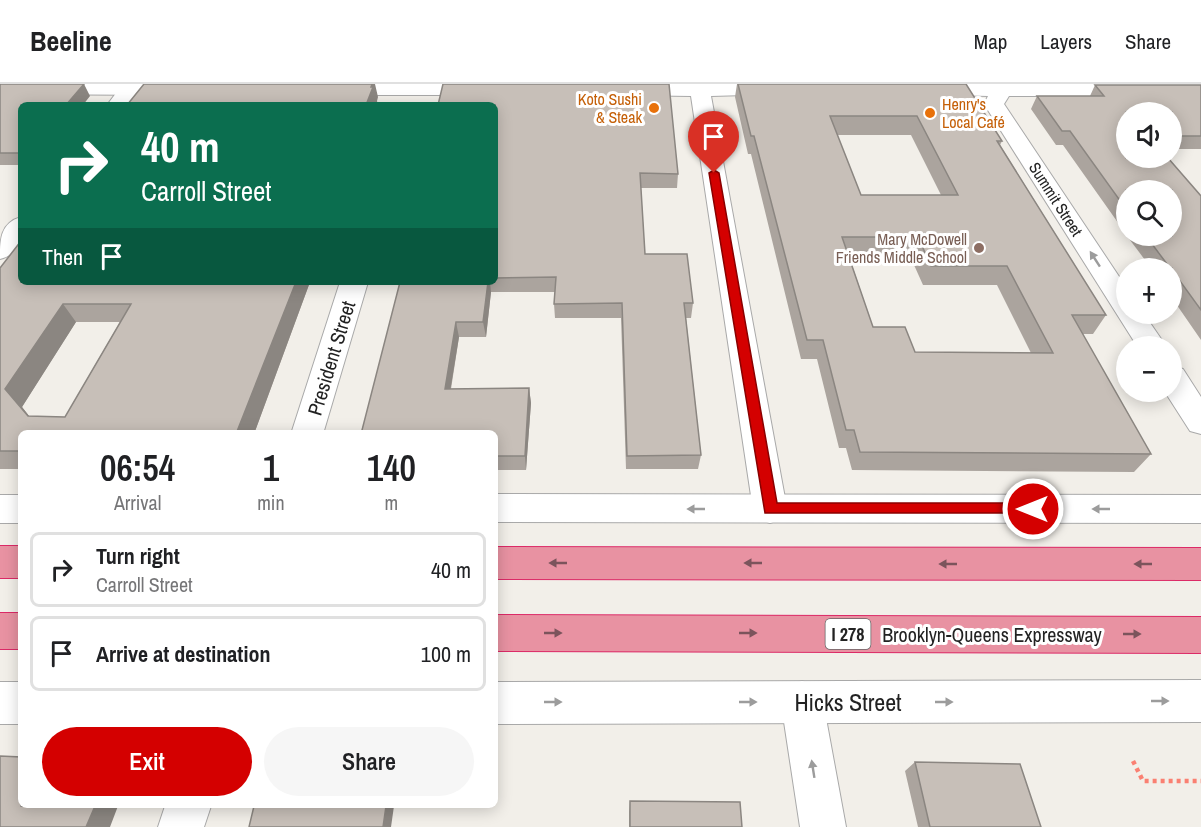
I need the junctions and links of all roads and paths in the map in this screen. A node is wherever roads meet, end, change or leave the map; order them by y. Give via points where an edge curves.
1 (699, 87) edge
2 (1004, 87) edge
3 (0, 88) edge
4 (189, 89) edge
5 (317, 89) edge
6 (508, 89) edge
7 (603, 89) edge
8 (802, 90) edge
9 (906, 90) edge
10 (1201, 90) edge
11 (127, 93) edge
12 (414, 93) edge
13 (18, 229) edge
14 (0, 251) edge
15 (353, 285) edge
16 (1116, 293) edge
17 (1182, 393) edge
18 (1201, 422) edge
19 (308, 430) edge
20 (0, 508) edge
21 (18, 508) edge
22 (498, 508) edge
23 (770, 508) junction
24 (1201, 509) edge
25 (0, 562) edge
26 (18, 562) edge
27 (498, 563) edge
28 (1201, 564) edge
29 (0, 631) edge
30 (18, 631) edge
31 (498, 633) edge
32 (1201, 634) edge
33 (1201, 701) edge
34 (498, 702) edge
35 (802, 702) junction
36 (0, 703) edge
37 (18, 703) edge
38 (1134, 761) dead end
39 (1201, 781) edge
40 (187, 808) edge
41 (181, 827) edge
42 (823, 827) edge

1 - 7 street
1 - 8 street
1 - 23 street
2 - 9 street
2 - 10 street
16 -> 2 street, Summit Street via 994,104
3 - 11 street
4 - 11 street
5 - 12 street
6 - 12 street
13 - 14 street
15 - 19 street, President Street
17 - 18 street
20 - 21 street
23 -> 22 street
24 -> 23 street
25 - 26 highway
28 -> 27 highway
29 - 30 highway
31 -> 32 highway, Brooklyn-Queens Expressway / I 278
35 -> 33 street, Hicks Street
34 -> 35 street, Hicks Street
42 -> 35 street
36 - 37 street
38 - 39 path via 1143,781
40 - 41 street

